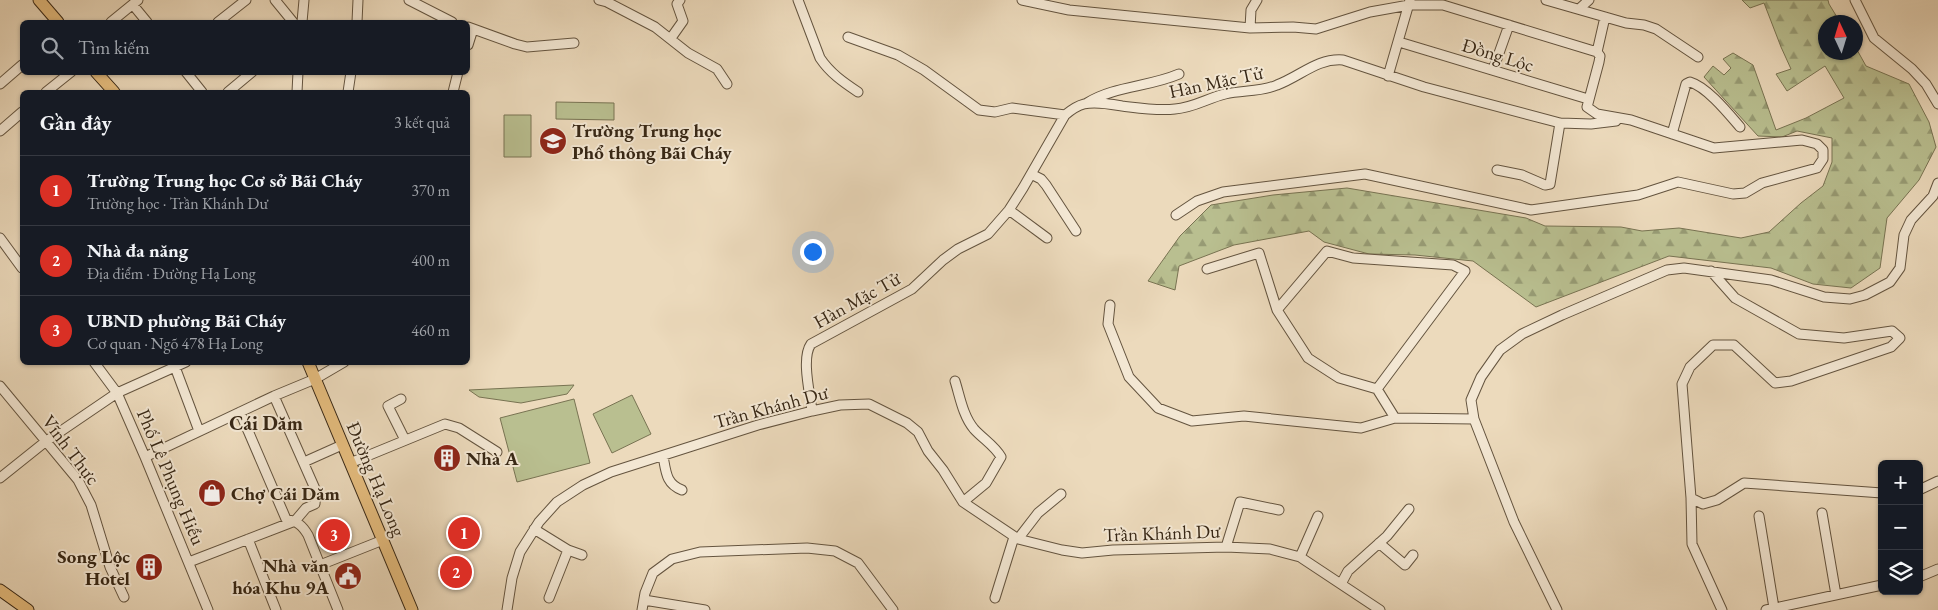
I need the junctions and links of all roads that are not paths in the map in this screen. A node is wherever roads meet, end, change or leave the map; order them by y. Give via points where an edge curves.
1 (39, 0) edge
2 (246, 0) edge
3 (275, 0) edge
4 (304, 0) edge
5 (358, 0) edge
6 (411, 0) edge
7 (599, 0) edge
8 (680, 0) edge
9 (798, 0) edge
10 (1022, 0) edge
11 (1257, 0) edge
12 (1546, 0) edge
13 (1590, 0) edge
14 (1855, 0) edge
15 (1410, 2) edge
16 (136, 3) edge
17 (1578, 9) junction
18 (1605, 17) junction
19 (54, 20) edge
20 (114, 20) edge
21 (145, 20) edge
22 (221, 20) edge
23 (291, 20) edge
24 (302, 20) edge
25 (357, 20) edge
26 (448, 20) edge
27 (1509, 25) junction
28 (470, 28) edge
29 (1250, 28) junction
30 (848, 37) dead end
31 (671, 38) junction
32 (574, 42) dead end
33 (1399, 42) junction
34 (1597, 52) junction
35 (1698, 57) dead end
36 (20, 68) edge
37 (1493, 70) junction
38 (1179, 74) dead end
39 (67, 75) edge
40 (99, 75) edge
41 (188, 75) edge
42 (248, 75) edge
43 (298, 75) edge
44 (351, 75) edge
45 (457, 75) edge
46 (1388, 76) junction
47 (0, 84) edge
48 (727, 84) dead end
49 (48, 90) edge
50 (112, 90) edge
51 (200, 90) edge
52 (230, 90) edge
53 (297, 90) edge
54 (348, 90) edge
55 (454, 90) edge
56 (858, 92) dead end
57 (1588, 99) junction
58 (1086, 103) junction
59 (1938, 104) edge
60 (1064, 115) junction
61 (20, 119) edge
62 (1631, 120) junction
63 (1560, 123) junction
64 (1740, 126) dead end
65 (0, 130) edge
66 (1672, 134) junction
67 (1497, 170) dead end
68 (1031, 174) junction
69 (1938, 183) edge
70 (1009, 210) junction
71 (1176, 215) dead end
72 (1076, 231) dead end
73 (0, 238) edge
74 (1047, 238) dead end
75 (20, 265) edge
76 (1207, 269) dead end
77 (1710, 271) junction
78 (1110, 305) dead end
79 (1277, 310) junction
80 (96, 365) edge
81 (179, 365) edge
82 (309, 365) edge
83 (339, 365) edge
84 (175, 367) junction
85 (315, 379) junction
86 (956, 381) dead end
87 (0, 386) edge
88 (1376, 389) junction
89 (117, 393) junction
90 (274, 396) junction
91 (401, 399) dead end
92 (812, 410) junction
93 (240, 412) junction
94 (1395, 418) junction
95 (1474, 419) junction
96 (199, 431) junction
97 (405, 440) junction
98 (46, 442) junction
99 (342, 445) junction
100 (496, 452) dead end
101 (663, 456) junction
102 (146, 457) junction
103 (304, 462) junction
104 (350, 463) junction
105 (0, 478) edge
106 (1938, 481) edge
107 (1923, 488) edge
108 (682, 490) dead end
109 (1878, 493) edge
110 (1060, 494) dead end
111 (1691, 498) junction
112 (963, 502) junction
113 (1409, 509) dead end
114 (1279, 510) dead end
115 (1822, 512) dead end
116 (1318, 516) dead end
117 (1759, 516) dead end
118 (295, 521) junction
119 (534, 529) junction
120 (1016, 538) junction
121 (248, 539) junction
122 (383, 540) junction
123 (1379, 543) junction
124 (1226, 548) junction
125 (568, 550) junction
126 (582, 555) dead end
127 (1413, 555) dead end
128 (1300, 557) junction
129 (189, 562) junction
130 (320, 565) junction
131 (1938, 569) edge
132 (1923, 575) edge
133 (1341, 584) junction
134 (1878, 586) edge
135 (0, 590) edge
136 (1836, 595) junction
137 (124, 597) dead end
138 (549, 598) dead end
139 (995, 598) dead end
140 (644, 600) junction
141 (1770, 609) edge
142 (28, 610) edge
143 (208, 610) edge
144 (276, 610) edge
145 (338, 610) edge
146 (412, 610) edge
147 (507, 610) edge
148 (642, 610) edge
149 (705, 610) edge
150 (893, 610) edge
151 (1380, 610) edge
152 (1556, 610) edge
153 (1722, 610) edge

1 - 19 main road
2 - 22 street
3 - 23 street
4 - 24 street
5 - 25 street
6 - 26 street
7 - 31 street via 626,11
8 - 31 street via 677,4 683,21
9 - 56 street via 820,58 840,80
10 - 29 street via 1069,10
11 - 29 street via 1251,10
12 - 17 street
13 - 17 street
14 - 59 street via 1874,38 1912,69
15 - 27 street via 1443,5
15 - 29 street via 1316,29 1293,26
15 - 33 street
16 - 20 street
16 - 21 street
17 - 18 street
18 - 34 street
18 - 35 street via 1656,29
27 - 34 street
27 - 37 street
28 - 32 street via 526,46
30 - 60 street via 898,55 979,110 995,112 1012,108
31 - 48 street via 688,53 717,69
33 - 37 street, Đồng Lộc
33 - 46 street
34 - 57 street via 1599,62
36 - 47 street
37 - 57 street, Đồng Lộc
38 - 58 street via 1154,83 1112,91
39 - 49 street
40 - 50 main road
41 - 51 street
42 - 52 street
43 - 53 street
44 - 54 street
45 - 55 street
46 - 58 street, Hàn Mặc Tử via 1333,59 1314,65 1278,85 1227,93 1175,110
46 - 63 street, Hàn Mặc Tử
57 - 62 street via 1586,107 1590,110
58 - 60 street
60 - 68 street, Hàn Mặc Tử
61 - 65 street
62 - 63 street, Hàn Mặc Tử
62 - 66 street
63 - 67 street via 1550,184
64 - 66 street via 1697,84 1690,82 1686,84
66 - 71 street via 1714,148 1802,140 1817,144 1823,159 1817,168 1733,194 1678,182 1638,195 1531,210 1365,174 1223,192 1198,200
68 - 70 street, Hàn Mặc Tử
68 - 72 street via 1046,185
69 - 77 street via 1933,196 1911,220 1904,235 1900,268 1890,282 1865,296 1824,298 1771,280
70 - 74 street
70 - 92 street, Hàn Mặc Tử via 988,234 958,249 912,289 811,344 807,350 806,367
73 - 75 street
76 - 79 street via 1259,253
77 - 95 street via 1667,270 1522,334 1500,350 1481,377 1471,400
77 - 111 street via 1735,298 1799,334 1844,338 1892,331 1900,338 1891,347 1791,381 1775,383 1734,345 1713,345 1690,368 1682,384
78 - 94 street via 1108,324 1129,377 1158,408 1192,421 1244,416 1361,428
79 - 88 street via 1308,358 1339,378
79 - 88 street via 1327,252 1353,258 1454,265 1465,271
80 - 89 street, Phố Lê Phụng Hiểu
81 - 84 street
82 - 85 main road, Đường Hạ Long
83 - 85 street
84 - 89 street
84 - 96 street
85 - 90 street
85 - 99 main road, Đường Hạ Long
86 - 112 street via 972,427 998,450 1002,458 986,483
87 - 98 street, Vĩnh Thực
88 - 94 street
89 - 98 street
89 - 102 street, Phố Lê Phụng Hiểu
90 - 93 street
90 - 103 street
91 - 97 street via 388,406
92 - 101 street, Trần Khánh Dư
92 - 112 street, Trần Khánh Dư via 869,404 907,423 918,432
93 - 96 street
93 - 118 street via 286,519
94 - 95 street
95 - 152 street via 1514,522
96 - 102 street
97 - 100 street via 446,424 459,428
97 - 104 street
98 - 105 street
98 - 137 street, Vĩnh Thực via 78,480 91,505 110,567
99 - 103 street
99 - 104 main road, Đường Hạ Long
101 - 108 street via 667,480
101 - 119 street, Trần Khánh Dư via 611,472 583,485 556,502
102 - 129 street, Phố Lê Phụng Hiểu
103 - 118 street via 316,491 316,500
104 - 122 main road, Đường Hạ Long
106 - 107 street
109 - 111 street via 1744,483 1717,500 1703,504
110 - 120 street
111 - 153 street via 1692,544
112 - 120 street, Trần Khánh Dư
113 - 123 street
114 - 124 street via 1240,502
115 - 136 street
116 - 128 street
117 - 141 street
118 - 121 street
118 - 130 street via 308,535
119 - 125 street
119 - 147 street, Trần Khánh Dư via 520,552
120 - 124 street, Trần Khánh Dư via 1082,553
120 - 139 street
121 - 129 street
121 - 144 street
122 - 130 street
122 - 146 main road, Đường Hạ Long
123 - 127 street via 1404,565
123 - 133 street via 1348,571
124 - 128 street, Trần Khánh Dư via 1270,549
125 - 126 street
125 - 138 street
128 - 133 street, Trần Khánh Dư
129 - 143 street, Phố Lê Phụng Hiểu
130 - 145 street
131 - 132 street
133 - 151 street, Trần Khánh Dư
134 - 136 street
135 - 142 main road
136 - 141 street
140 - 148 street
140 - 149 street
140 - 150 street via 653,573 672,559 700,552 807,548 835,551 858,563

